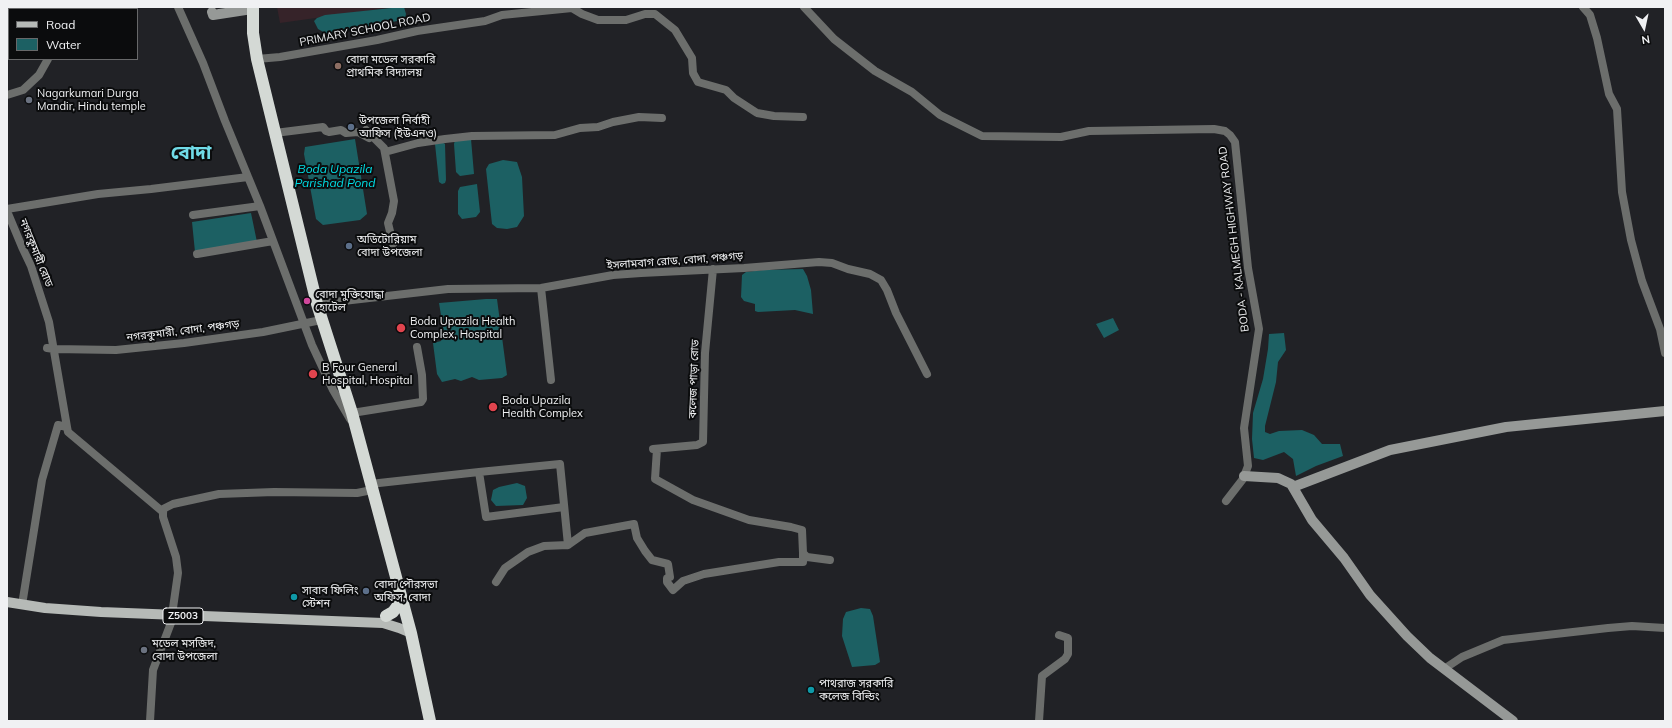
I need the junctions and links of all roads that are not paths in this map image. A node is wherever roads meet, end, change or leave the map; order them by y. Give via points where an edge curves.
1 (178, 7) edge
2 (804, 7) edge
3 (1583, 7) edge
4 (252, 8) edge
5 (212, 12) dead end
6 (257, 59) junction
7 (47, 60) edge
8 (7, 95) edge
9 (803, 117) dead end
10 (662, 118) dead end
11 (366, 130) dead end
12 (275, 134) junction
13 (378, 141) junction
14 (385, 152) junction
15 (248, 177) junction
16 (260, 206) junction
17 (7, 210) edge
18 (192, 215) dead end
19 (273, 241) junction
20 (393, 244) dead end
21 (197, 254) dead end
22 (713, 269) junction
23 (541, 288) junction
24 (317, 304) junction
25 (321, 320) junction
26 (304, 324) junction
27 (417, 346) dead end
28 (50, 349) junction
29 (1665, 353) edge
30 (927, 374) dead end
31 (551, 380) dead end
32 (1665, 411) edge
33 (352, 413) junction
34 (67, 427) junction
35 (356, 428) junction
36 (479, 472) junction
37 (1244, 476) junction
38 (371, 487) junction
39 (1293, 487) junction
40 (1226, 501) dead end
41 (564, 507) dead end
42 (163, 512) junction
43 (568, 544) junction
44 (803, 558) junction
45 (830, 560) dead end
46 (496, 582) dead end
47 (401, 601) junction
48 (7, 602) edge
49 (22, 605) junction
50 (173, 615) junction
51 (386, 616) junction
52 (406, 618) junction
53 (360, 623) junction
54 (1665, 628) edge
55 (411, 633) junction
56 (1059, 635) dead end
57 (1444, 669) junction
58 (150, 721) edge
59 (430, 721) edge
60 (1038, 721) edge
61 (1513, 721) edge

1 - 15 street
2 - 37 street, BODA - KALMEGH HIGHWAY ROAD via 834,39 875,72 912,92 940,115 982,136 1062,137 1089,131 1214,129 1230,135 1235,142 1248,268 1259,329 1244,428 1248,466
3 - 29 street via 1590,15 1609,94 1617,109 1622,192 1631,240 1642,281 1660,329
4 - 5 street via 213,15
4 - 6 highway
6 - 9 street, PRIMARY SCHOOL ROAD via 485,21 502,15 572,8 598,20 626,20 645,14 655,14 675,30 692,58 698,82 726,90 757,113
6 - 12 highway
7 - 8 street via 39,75 23,90
10 - 14 street via 613,122 555,135 472,136 445,139
11 - 13 street
12 - 13 street via 323,127 329,132 358,132
12 - 24 highway
13 - 14 street
14 - 20 street via 394,201 388,223
15 - 16 street
15 - 17 street via 98,194
16 - 18 street
16 - 19 street
17 - 28 street, নগরকুমারী রোড via 32,266 40,291 49,322
19 - 21 street
19 - 26 street
22 - 23 street, ইসলামবাগ রোড, বোদা, পঞ্চগড় via 613,275
22 - 30 street, ইসলামবাগ রোড, বোদা, পঞ্চগড় via 819,262 832,263 848,270 870,274 881,280 887,290
22 - 44 street, কলেজ পাড়া রোড via 705,353 703,442 698,445 655,449 656,479 693,500 749,520 802,530
23 - 24 street, ইসলামবাগ রোড, বোদা, পঞ্চগড় via 448,289
23 - 31 street
24 - 25 highway
25 - 26 street, নগরকুমারী, বোদা, পঞ্চগড়
25 - 33 highway
26 - 28 street, নগরকুমারী, বোদা, পঞ্চগড় via 184,343 124,349
26 - 35 street via 333,390
27 - 33 street via 422,375 421,402
28 - 34 street, নগরকুমারী রোড
32 - 39 street via 1506,427 1398,448
33 - 35 highway
34 - 42 street via 68,432
34 - 49 street via 58,425 42,480
35 - 38 highway
36 - 38 street
36 - 41 street via 486,517
36 - 43 street via 560,464
37 - 39 street via 1278,478
37 - 40 street, BODA - KALMEGH HIGHWAY ROAD
38 - 42 street via 357,493 219,494 173,504 163,509
38 - 47 highway
39 - 57 street via 1312,520 1344,558 1370,595 1407,636
42 - 50 street via 178,573
43 - 44 street via 585,534 634,524 637,538 652,560 668,564 670,577 667,578 667,582 673,590 683,581 704,574
43 - 46 street via 544,546 528,552 504,568
44 - 45 street
47 - 51 highway via 393,612
47 - 52 highway
48 - 49 main road, Z5003
49 - 50 main road, Z5003
50 - 53 main road, Z5003
50 - 58 street via 153,670
51 - 52 main road, Z5003
51 - 53 main road, Z5003
52 - 55 highway
53 - 55 main road, Z5003 via 383,623
54 - 57 street via 1632,626 1503,640 1462,657
55 - 59 highway
56 - 60 street via 1068,638 1068,654 1065,660 1042,676
57 - 61 street

